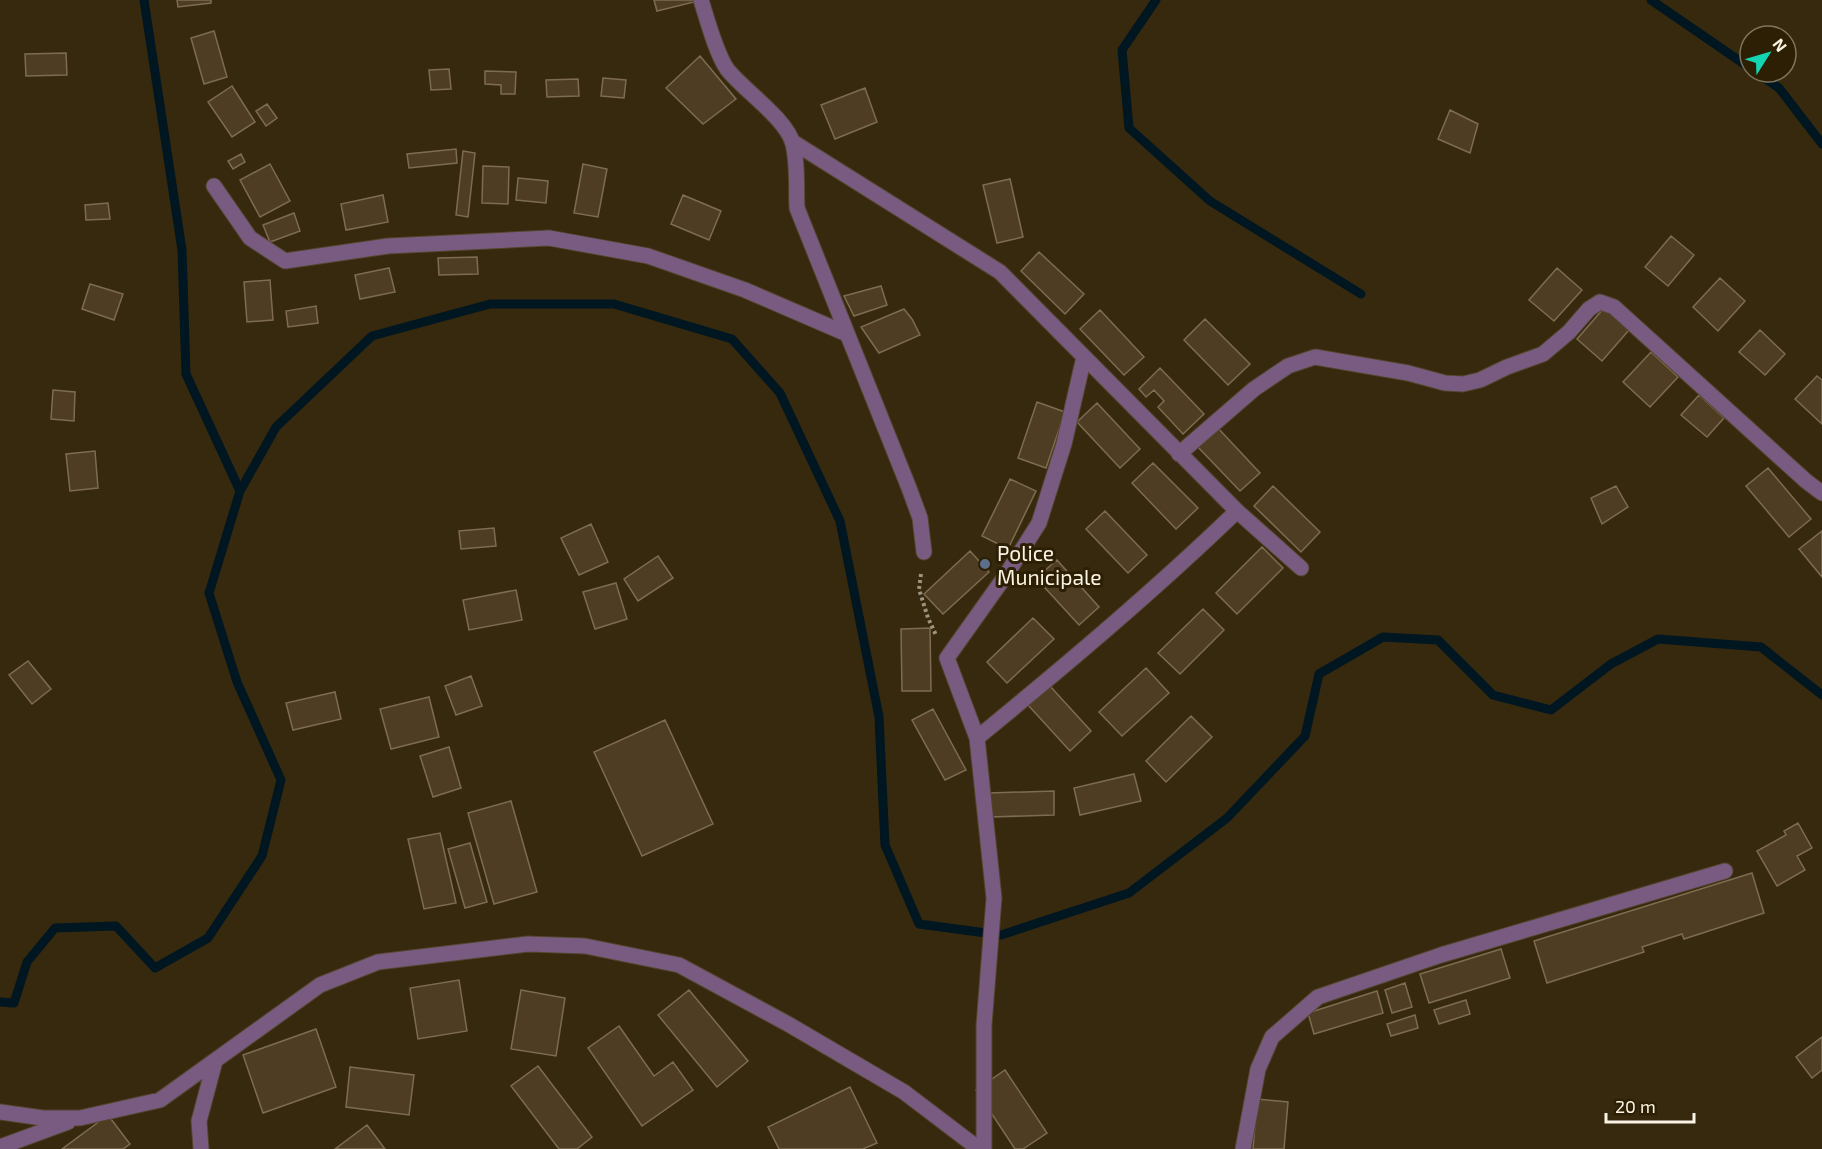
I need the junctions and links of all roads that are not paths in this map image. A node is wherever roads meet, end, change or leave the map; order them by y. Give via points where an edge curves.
1 (701, 0) edge
2 (792, 142) junction
3 (214, 186) dead end
4 (847, 334) junction
5 (1084, 357) junction
6 (1179, 454) junction
7 (1822, 493) edge
8 (1237, 511) junction
9 (924, 552) road end
10 (1301, 568) dead end
11 (977, 738) junction
12 (1725, 871) dead end
13 (214, 1061) junction
14 (0, 1112) edge
15 (80, 1118) junction
16 (0, 1147) edge
17 (201, 1149) edge
18 (981, 1149) edge
19 (1243, 1149) edge

1 - 2 street via 726,68 776,117
2 - 4 street via 797,208
2 - 5 street via 1000,272
3 - 4 street via 250,238 285,261 388,246 549,238 648,256 745,290
4 - 9 street via 920,518
5 - 6 street
5 - 11 street via 1064,444 1039,523 947,658
6 - 7 street via 1254,389 1288,366 1315,357 1408,373 1445,384 1463,384 1543,354 1600,302 1614,307
6 - 8 street
8 - 10 street
8 - 11 street via 1114,623
11 - 18 street via 994,898 984,1025
12 - 19 street via 1441,955 1318,997 1272,1036 1258,1069
13 - 15 street via 160,1100
13 - 17 street via 199,1121
13 - 18 street via 320,986 378,962 528,944 585,946 679,965 904,1092
14 - 15 street
15 - 16 street

